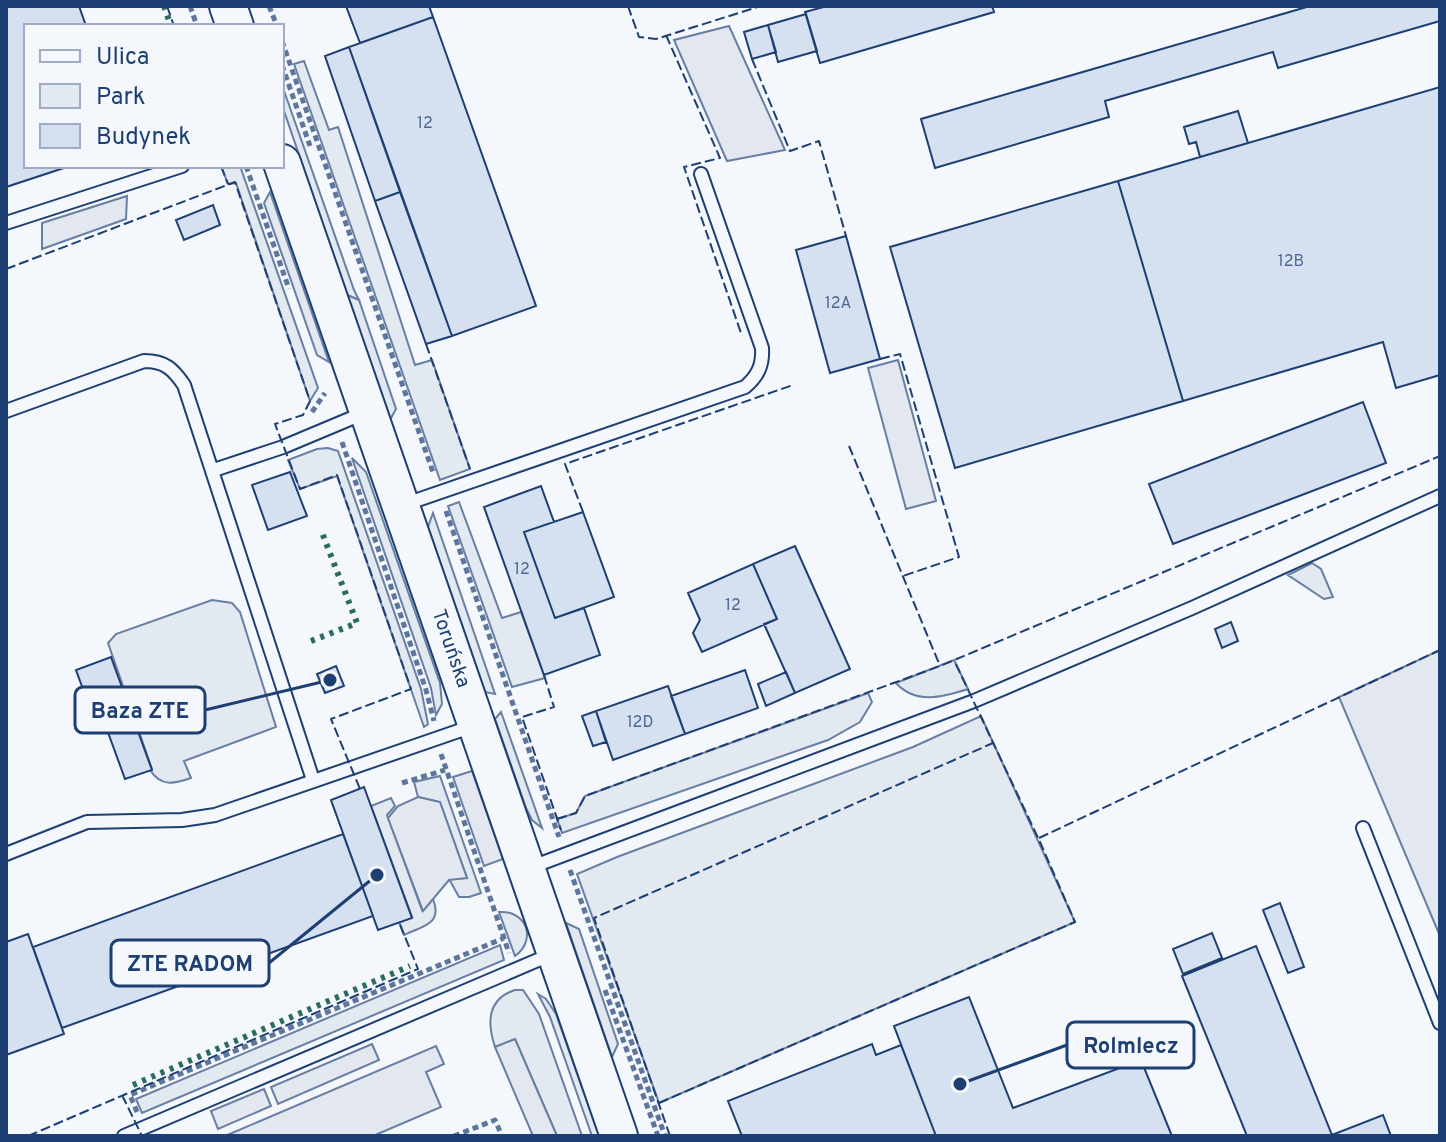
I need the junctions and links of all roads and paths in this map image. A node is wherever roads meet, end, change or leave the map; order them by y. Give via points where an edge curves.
1 (284, 47) edge
2 (176, 168) edge
3 (247, 168) edge
4 (283, 168) edge
5 (701, 174) dead end
6 (6, 223) edge
7 (292, 298) dead end
8 (323, 385) dead end
9 (6, 411) edge
10 (352, 418) junction
11 (214, 470) junction
12 (441, 495) junction
13 (1440, 496) edge
14 (400, 506) junction
15 (476, 725) junction
16 (438, 738) junction
17 (445, 770) junction
18 (313, 780) junction
19 (402, 783) dead end
20 (1363, 828) dead end
21 (6, 854) edge
22 (565, 855) junction
23 (526, 869) junction
24 (504, 938) junction
25 (555, 953) junction
26 (515, 970) junction
27 (1440, 1023) edge
28 (144, 1128) junction
29 (124, 1136) edge
30 (454, 1136) edge
31 (502, 1136) edge
32 (619, 1136) edge
33 (665, 1136) edge

1 - 12 path
2 - 6 lane
3 - 7 path
4 - 10 street, Toruńska
5 - 12 lane via 762,348 754,380
8 - 10 path
9 - 11 lane via 144,361 157,361 168,365 184,385
10 - 11 lane
10 - 14 street, Toruńska
10 - 16 path
11 - 18 lane
12 - 14 lane
12 - 22 path
13 - 22 lane via 974,701
14 - 15 street, Toruńska
15 - 16 lane
15 - 23 street, Toruńska
16 - 17 path
16 - 18 lane
17 - 19 path
17 - 24 path
18 - 21 lane via 200,819 87,822
20 - 27 lane
22 - 23 lane
22 - 33 path
23 - 25 street, Toruńska
24 - 26 path
24 - 28 path via 130,1095
25 - 26 lane
25 - 32 street, Toruńska
26 - 28 lane
28 - 29 lane
30 - 31 path via 495,1120

